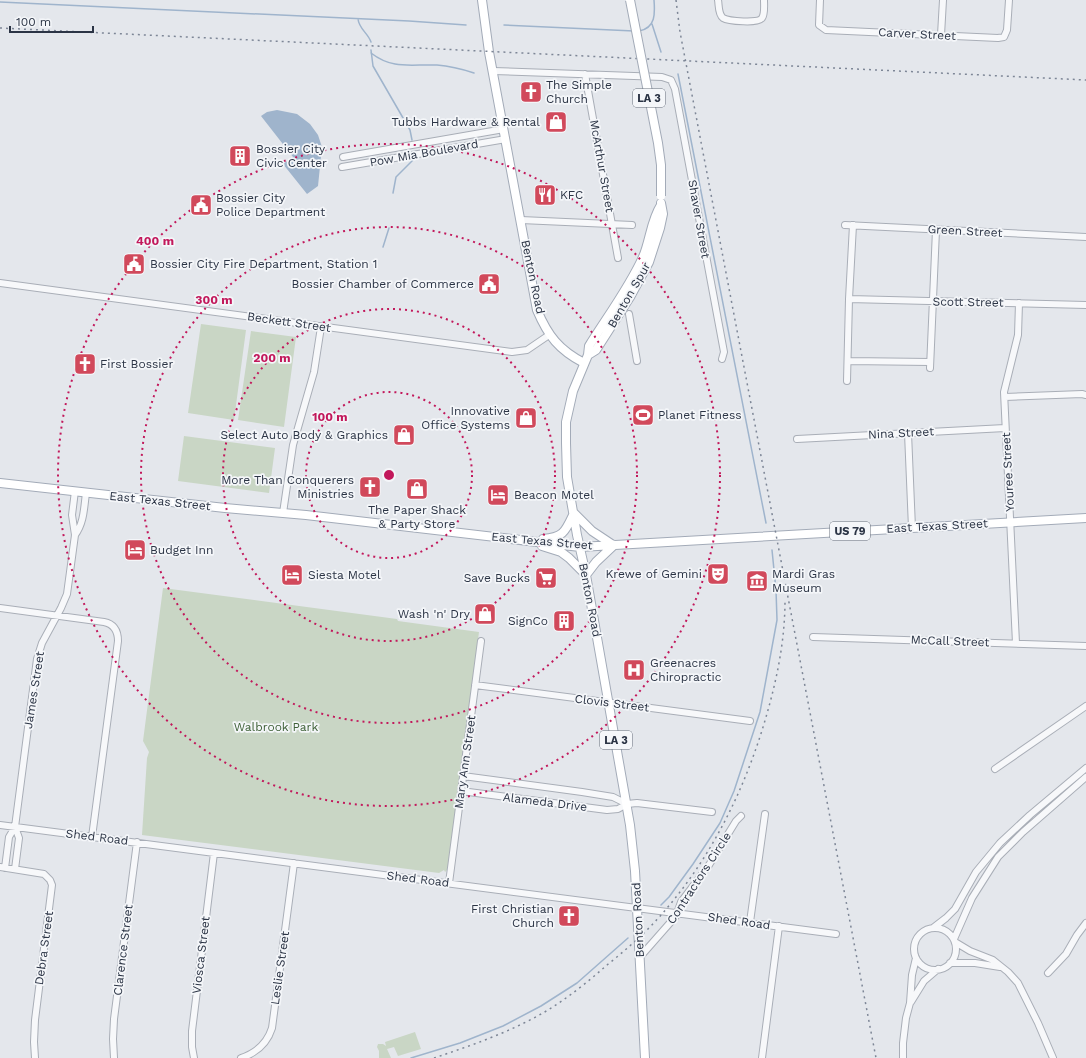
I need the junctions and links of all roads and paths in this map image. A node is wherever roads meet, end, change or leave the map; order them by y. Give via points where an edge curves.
1 (482, 0) edge
2 (630, 0) edge
3 (718, 0) edge
4 (764, 0) edge
5 (820, 0) edge
6 (943, 0) edge
7 (1009, 0) edge
8 (941, 35) junction
9 (493, 71) junction
10 (585, 74) junction
11 (504, 129) junction
12 (506, 139) junction
13 (343, 157) dead end
14 (342, 167) dead end
15 (521, 220) junction
16 (612, 225) junction
17 (632, 225) dead end
18 (845, 225) dead end
19 (853, 225) junction
20 (936, 230) junction
21 (1086, 236) edge
22 (618, 258) dead end
23 (0, 283) edge
24 (849, 299) junction
25 (933, 301) junction
26 (1019, 303) junction
27 (1086, 304) edge
28 (629, 314) dead end
29 (321, 327) junction
30 (550, 335) junction
31 (722, 359) dead end
32 (848, 360) junction
33 (637, 361) dead end
34 (584, 363) junction
35 (847, 381) dead end
36 (1086, 395) edge
37 (1005, 397) junction
38 (1006, 428) junction
39 (908, 433) junction
40 (797, 439) dead end
41 (0, 483) edge
42 (75, 491) junction
43 (86, 493) junction
44 (283, 513) junction
45 (574, 513) junction
46 (1086, 518) edge
47 (1011, 522) junction
48 (912, 528) junction
49 (75, 535) junction
50 (528, 541) junction
51 (614, 545) junction
52 (580, 547) junction
53 (586, 575) junction
54 (0, 608) edge
55 (57, 615) junction
56 (813, 637) dead end
57 (481, 641) dead end
58 (1016, 643) junction
59 (1086, 646) edge
60 (475, 685) junction
61 (609, 703) junction
62 (1086, 706) edge
63 (750, 721) dead end
64 (1086, 768) edge
65 (995, 770) dead end
66 (463, 776) junction
67 (1086, 777) edge
68 (461, 791) junction
69 (627, 804) junction
70 (712, 812) dead end
71 (765, 814) dead end
72 (741, 816) dead end
73 (0, 825) edge
74 (15, 827) junction
75 (92, 837) junction
76 (137, 842) junction
77 (214, 853) junction
78 (294, 863) junction
79 (8, 868) edge
80 (449, 883) junction
81 (637, 907) junction
82 (678, 912) junction
83 (750, 922) junction
84 (1086, 923) edge
85 (779, 926) junction
86 (933, 928) junction
87 (836, 934) dead end
88 (954, 940) junction
89 (640, 956) junction
90 (916, 958) junction
91 (950, 963) junction
92 (1000, 966) junction
93 (938, 969) junction
94 (1048, 973) dead end
95 (910, 1003) junction
96 (35, 1058) edge
97 (114, 1058) edge
98 (194, 1058) edge
99 (241, 1058) edge
100 (645, 1058) edge
101 (762, 1058) edge
102 (903, 1058) edge
103 (1053, 1058) edge

1 - 9 main road, Benton Road
2 - 34 main road, Benton Spur / LA 3, bridge via 658,143 663,214 649,262 596,350 588,355
3 - 4 street via 723,18 755,22 762,18
5 - 8 street, Carver Street via 819,25 826,30
6 - 8 street
7 - 8 street, Carver Street via 1008,30 1004,37
9 - 10 street
9 - 11 main road, Benton Road
10 - 16 street, McArthur Street
10 - 31 street, Shaver Street via 662,77 671,80 674,86 724,352
11 - 12 main road, Benton Road
11 - 13 street, Pow Mia Boulevard
12 - 14 street, Pow Mia Boulevard
12 - 15 main road, Benton Road
15 - 16 street
15 - 30 main road, Benton Road via 537,310
16 - 17 street
16 - 22 street, McArthur Street
18 - 19 street, Green Street
19 - 20 street, Green Street
19 - 24 street
20 - 21 street, Green Street
20 - 25 street
23 - 29 street, Beckett Street
24 - 25 street, Scott Street
24 - 32 street
25 - 26 street, Scott Street
25 - 32 street via 930,365
26 - 27 street, Scott Street
26 - 37 street, Youree Street via 1018,335
28 - 33 street
29 - 30 street, Beckett Street via 512,352 527,350
29 - 44 street via 314,372 293,445
30 - 34 main road, Benton Road via 560,348
32 - 35 street
34 - 45 main road, Benton Road / LA 3 via 573,391 566,422 567,477
36 - 37 street
37 - 38 street, Youree Street
38 - 39 street, Nina Street
38 - 47 street, Youree Street
39 - 40 street, Nina Street
39 - 48 street
41 - 42 main road, East Texas Street / US 79
42 - 43 main road, East Texas Street / US 79
42 - 49 street, James Street via 72,515
43 - 44 main road, East Texas Street / US 79
43 - 49 street, James Street via 82,521
44 - 50 main road, East Texas Street / US 79
45 - 50 main road via 561,535
45 - 51 main road via 592,531
45 - 52 main road, Benton Road / LA 3
46 - 47 main road, East Texas Street / US 79
47 - 48 main road, East Texas Street / US 79
47 - 58 street, Youree Street
48 - 51 main road, East Texas Street / US 79
49 - 55 street, James Street via 67,594
50 - 52 main road, East Texas Street / US 79
50 - 53 main road via 561,552
51 - 52 main road, East Texas Street / US 79
51 - 53 main road
52 - 53 main road, Benton Road / LA 3
53 - 61 main road, Benton Road / LA 3
54 - 55 street
55 - 74 street, James Street via 42,643 37,659
55 - 75 street via 104,622 115,628 118,634
56 - 58 street, McCall Street
57 - 60 street, Mary Ann Street
58 - 59 street, McCall Street
60 - 61 street, Clovis Street
60 - 66 street, Mary Ann Street
61 - 63 street, Clovis Street
61 - 69 main road, Benton Road / LA 3
62 - 65 street
64 - 86 street via 1000,843 976,872 955,909
66 - 68 street, Mary Ann Street
66 - 69 street, Alameda Drive via 612,797
67 - 88 street via 998,857 972,898
68 - 69 street, Alameda Drive via 607,810 618,809
68 - 80 street, Mary Ann Street
69 - 70 street, Alameda Drive via 643,803
69 - 81 main road, Benton Road / LA 3
71 - 83 street
72 - 82 street, Contractors Circle via 682,902
73 - 74 street, Shed Road
74 - 75 street, Shed Road
74 - 79 street, James Street via 9,837
74 - 79 street, James Street via 19,838
75 - 76 street, Shed Road
76 - 77 street, Shed Road
76 - 97 street, Clarence Street via 114,1019
77 - 78 street, Shed Road
77 - 98 street, Viosca Street via 192,1031
78 - 80 street, Shed Road
78 - 99 street, Leslie Street via 272,1028 262,1046
79 - 96 street, Debra Street via 44,874 52,885 35,1020
80 - 81 street, Shed Road
81 - 82 street, Shed Road
81 - 89 main road, Benton Road / LA 3
82 - 83 street, Shed Road
82 - 89 street, Contractors Circle
83 - 85 street, Shed Road
84 - 94 street via 1066,954
85 - 87 street, Shed Road
85 - 101 street
86 - 88 street via 945,930
86 - 90 street via 926,929 916,938
88 - 91 street via 956,951
88 - 92 street
89 - 100 main road, Benton Road / LA 3
90 - 93 street via 925,967
90 - 95 street
91 - 92 street
91 - 93 street
92 - 103 street via 1018,983
93 - 95 street via 924,981
95 - 102 street via 906,1018

